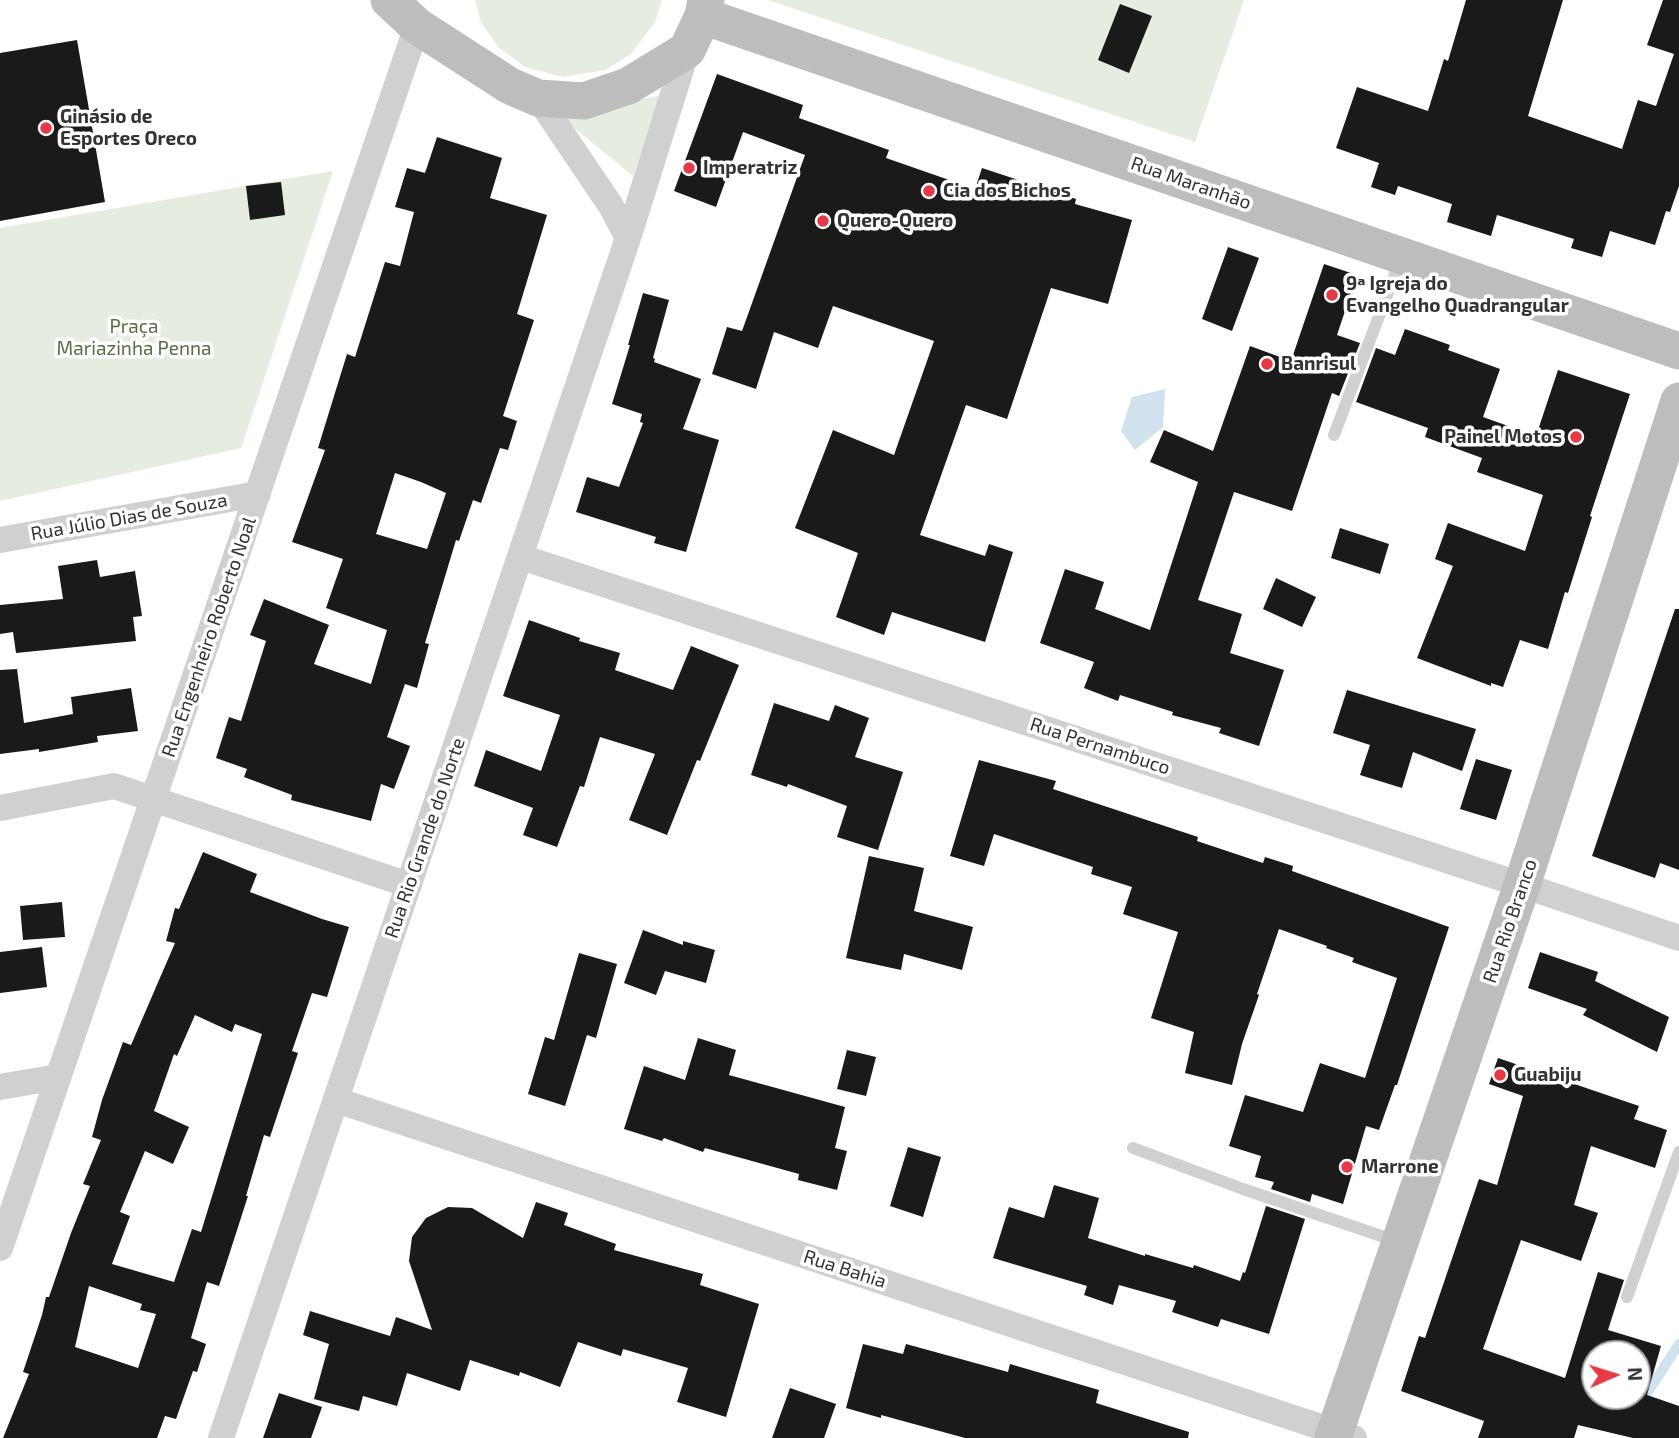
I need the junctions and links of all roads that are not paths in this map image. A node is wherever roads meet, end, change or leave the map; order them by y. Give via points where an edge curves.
1 (389, 0) edge
2 (704, 8) edge
3 (419, 13) edge
4 (687, 50) junction
5 (538, 98) junction
6 (628, 238) junction
7 (1402, 256) junction
8 (1679, 351) edge
9 (1679, 401) edge
10 (1334, 435) dead end
11 (258, 494) junction
12 (0, 540) edge
13 (520, 556) junction
14 (153, 800) junction
15 (0, 808) edge
16 (409, 885) junction
17 (1522, 885) junction
18 (1679, 938) edge
19 (58, 1077) junction
20 (0, 1087) edge
21 (336, 1100) junction
22 (1133, 1148) dead end
23 (1679, 1152) edge
24 (1400, 1242) junction
25 (0, 1248) edge
26 (1628, 1297) dead end
27 (1341, 1436) edge
28 (221, 1438) edge

1 - 3 main road
2 - 4 main road
2 - 7 main road, Rua Maranhão
3 - 5 main road via 510,86
3 - 11 street, Rua Engenheiro Roberto Noal
4 - 5 main road via 628,86 584,101
4 - 6 street, Rua Rio Grande do Norte
5 - 6 street
6 - 13 street, Rua Rio Grande do Norte
7 - 8 main road, Rua Maranhão
7 - 10 lane
9 - 17 main road, Rua Rio Branco
11 - 12 street, Rua Júlio Dias de Souza
11 - 14 street, Rua Engenheiro Roberto Noal
13 - 16 street, Rua Rio Grande do Norte
13 - 17 street, Rua Pernambuco
14 - 15 street via 114,786
14 - 16 street
14 - 19 street, Rua Engenheiro Roberto Noal
16 - 21 street, Rua Rio Grande do Norte
17 - 18 street, Rua Pernambuco
17 - 24 main road, Rua Rio Branco
19 - 20 street
19 - 25 street, Rua Engenheiro Roberto Noal
21 - 27 street, Rua Bahia
21 - 28 street, Rua Rio Grande do Norte
22 - 24 lane
23 - 26 lane
24 - 27 main road, Rua Rio Branco

